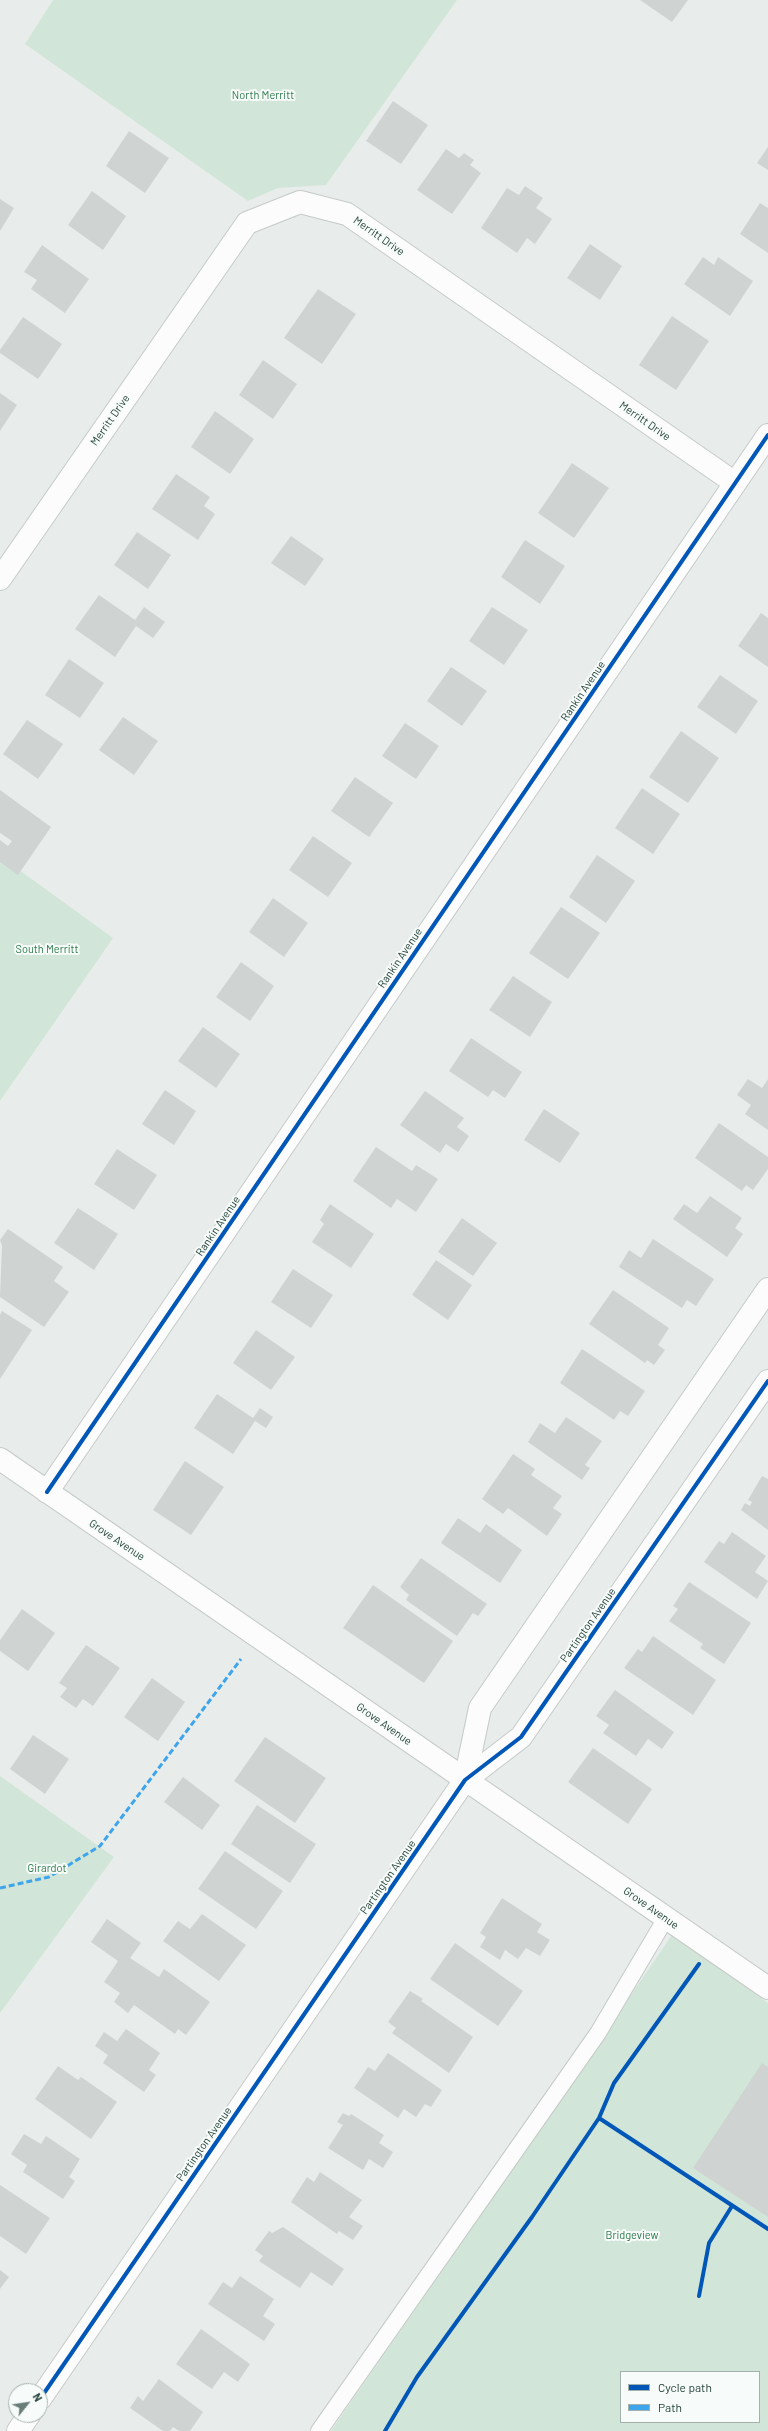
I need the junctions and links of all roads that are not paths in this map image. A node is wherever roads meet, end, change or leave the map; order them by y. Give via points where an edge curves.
1 (768, 435) edge
2 (735, 483) junction
3 (0, 579) edge
4 (768, 1289) edge
5 (768, 1381) edge
6 (0, 1459) edge
7 (47, 1492) junction
8 (465, 1780) junction
9 (666, 1918) junction
10 (768, 1988) edge
11 (48, 2387) edge
12 (320, 2431) edge

1 - 2 street, Rankin Avenue
2 - 3 street, Merritt Drive via 347,214 300,202 247,223
2 - 7 street, Rankin Avenue
4 - 8 street, Partington Avenue via 480,1708
5 - 8 street, Partington Avenue via 521,1736
6 - 7 street, Grove Avenue
7 - 8 street, Grove Avenue
8 - 9 street, Grove Avenue
8 - 11 street, Partington Avenue
9 - 10 street, Grove Avenue
9 - 12 lane via 598,2034

